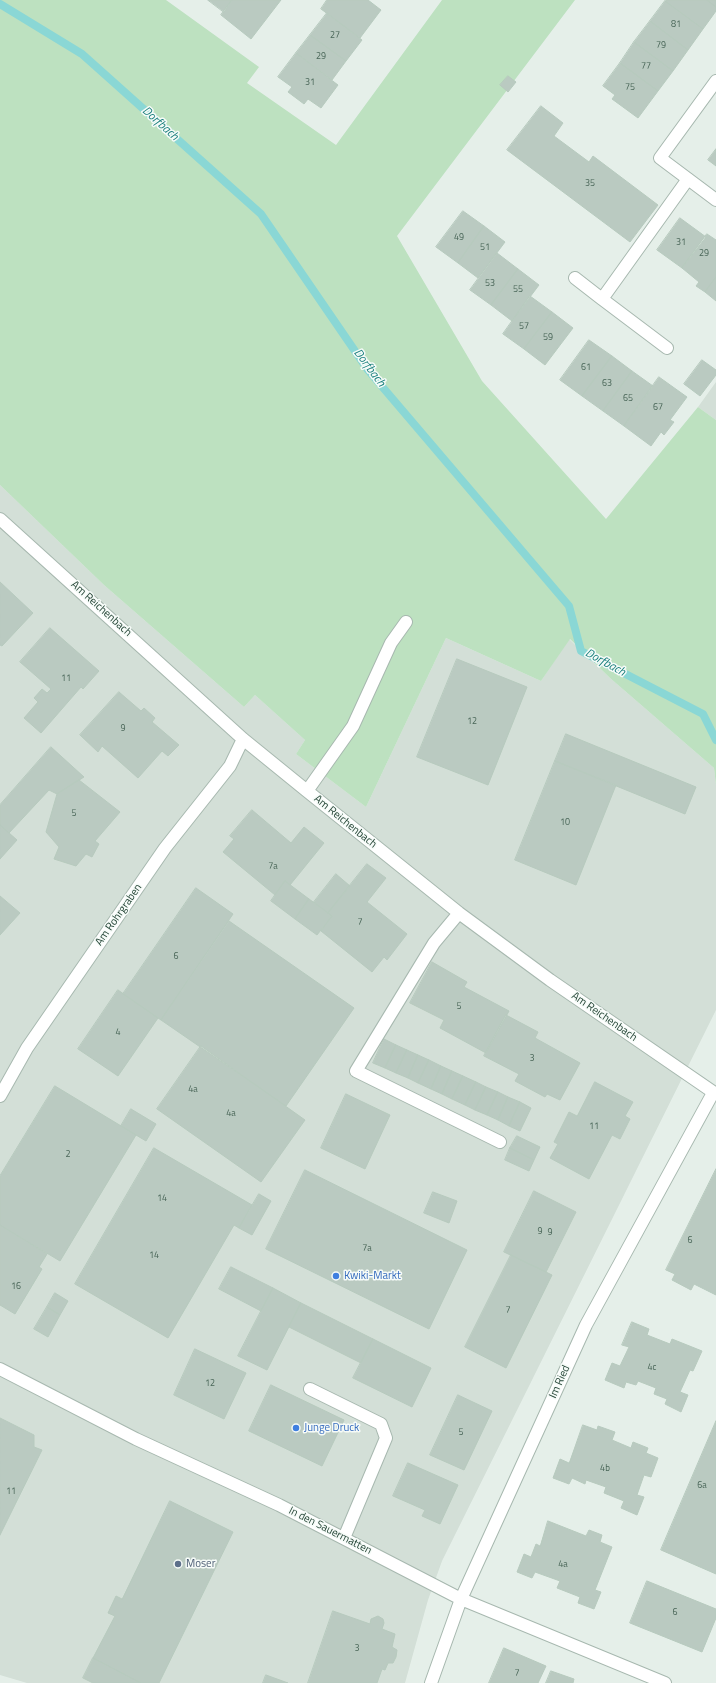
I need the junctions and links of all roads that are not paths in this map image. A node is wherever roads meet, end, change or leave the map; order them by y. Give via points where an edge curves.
1 (716, 81) edge
2 (688, 179) junction
3 (716, 200) edge
4 (575, 278) dead end
5 (602, 299) junction
6 (668, 348) dead end
7 (0, 520) edge
8 (406, 622) dead end
9 (243, 738) junction
10 (307, 791) junction
11 (458, 913) junction
12 (715, 1094) edge
13 (0, 1096) edge
14 (500, 1142) dead end
15 (0, 1369) edge
16 (310, 1389) dead end
17 (344, 1538) junction
18 (461, 1599) junction
19 (431, 1683) edge
20 (665, 1683) edge

1 - 2 street via 660,158
2 - 3 street
2 - 5 street
4 - 5 street
5 - 6 street
7 - 9 street, Am Reichenbach
8 - 10 street via 391,643 353,726
9 - 10 street, Am Reichenbach
9 - 13 street, Am Rohrgraben via 230,766 166,848 28,1048
10 - 11 street, Am Reichenbach
11 - 12 street, Am Reichenbach
11 - 14 street via 434,943 356,1071
12 - 18 street, Im Ried via 586,1325
15 - 17 street, In den Sauermatten via 136,1439
16 - 17 street via 381,1424 386,1438
17 - 18 street, In den Sauermatten
18 - 19 street, Im Ried
18 - 20 street, In den Sauermatten

